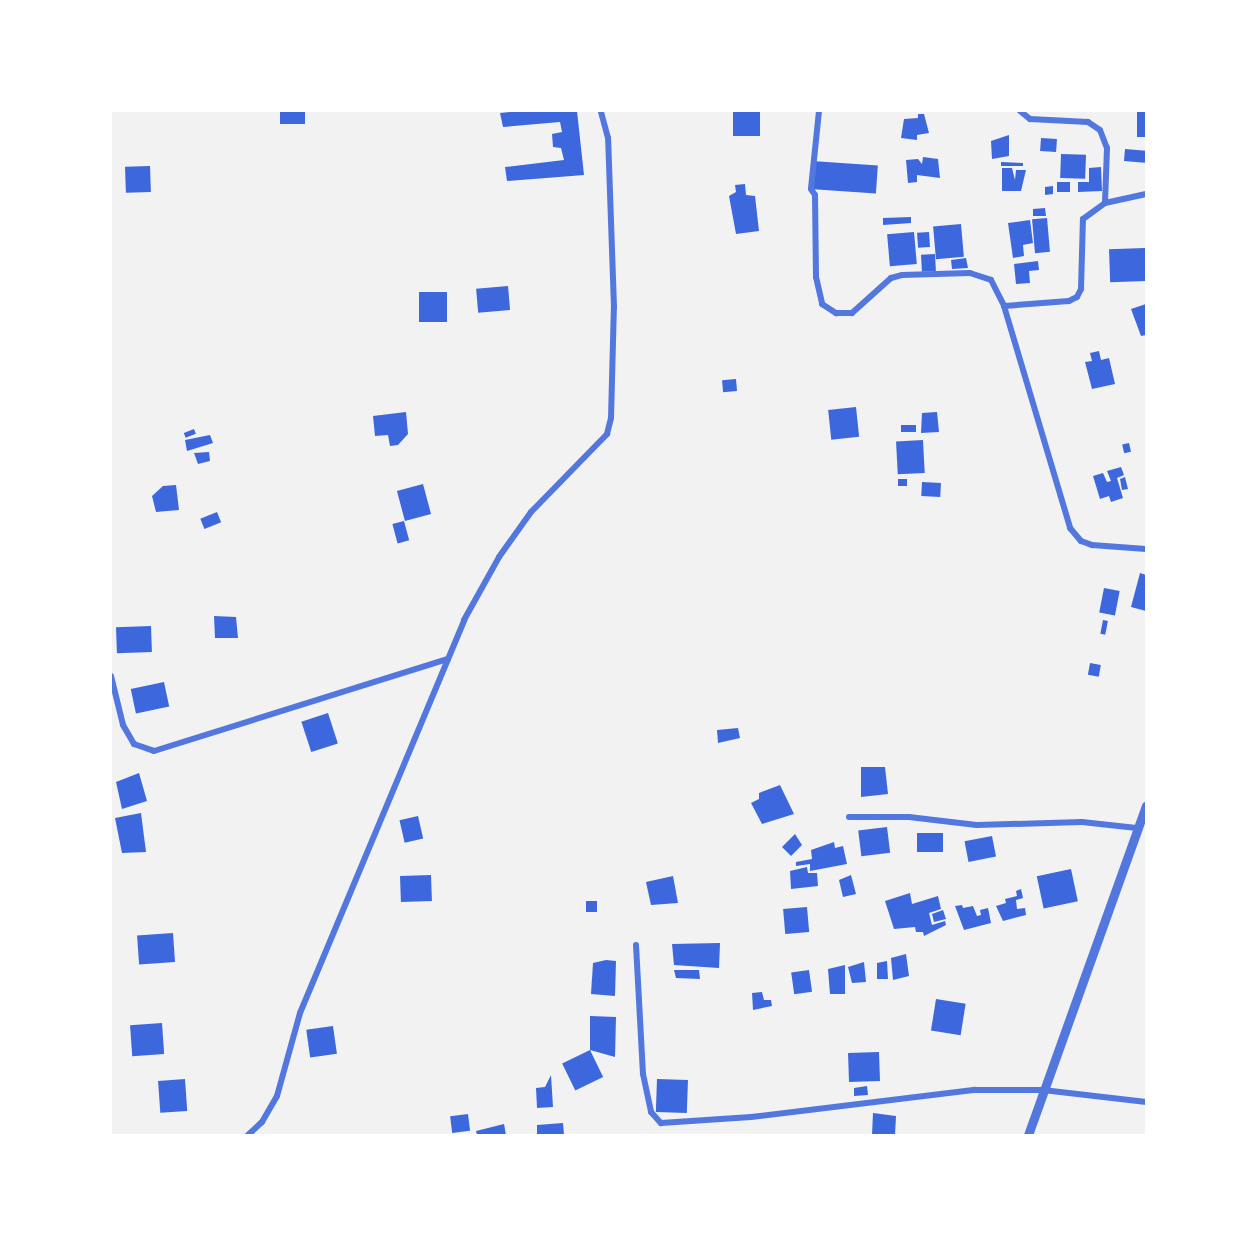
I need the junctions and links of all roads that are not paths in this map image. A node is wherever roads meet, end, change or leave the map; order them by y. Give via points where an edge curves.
1 (602, 111) edge
2 (819, 111) edge
3 (1020, 111) edge
4 (1146, 194) edge
5 (1105, 203) junction
6 (1004, 306) junction
7 (1146, 549) edge
8 (448, 659) junction
9 (111, 676) edge
10 (1146, 805) edge
11 (849, 817) dead end
12 (1137, 828) junction
13 (636, 945) dead end
14 (1043, 1090) junction
15 (1146, 1102) edge
16 (248, 1135) edge
17 (1028, 1135) edge

1 - 8 street via 608,138 614,307 611,418 598,446 550,491 499,557 464,620
2 - 6 street via 811,189 815,195 816,277 822,304 836,314 852,313 891,278 970,273 991,280
3 - 5 street via 1030,119 1088,122 1100,130 1107,148
4 - 5 street
5 - 6 street via 1083,219 1081,289 1077,297
6 - 7 street via 1070,528 1081,541 1092,545
8 - 9 street via 154,751 134,744 123,725
8 - 16 street via 300,1013 278,1096 262,1122
10 - 12 street
11 - 12 street via 909,817 977,825 1082,822
12 - 14 street
13 - 14 street via 643,1074 651,1112 662,1123 751,1117 951,1091
14 - 15 street
14 - 17 street

